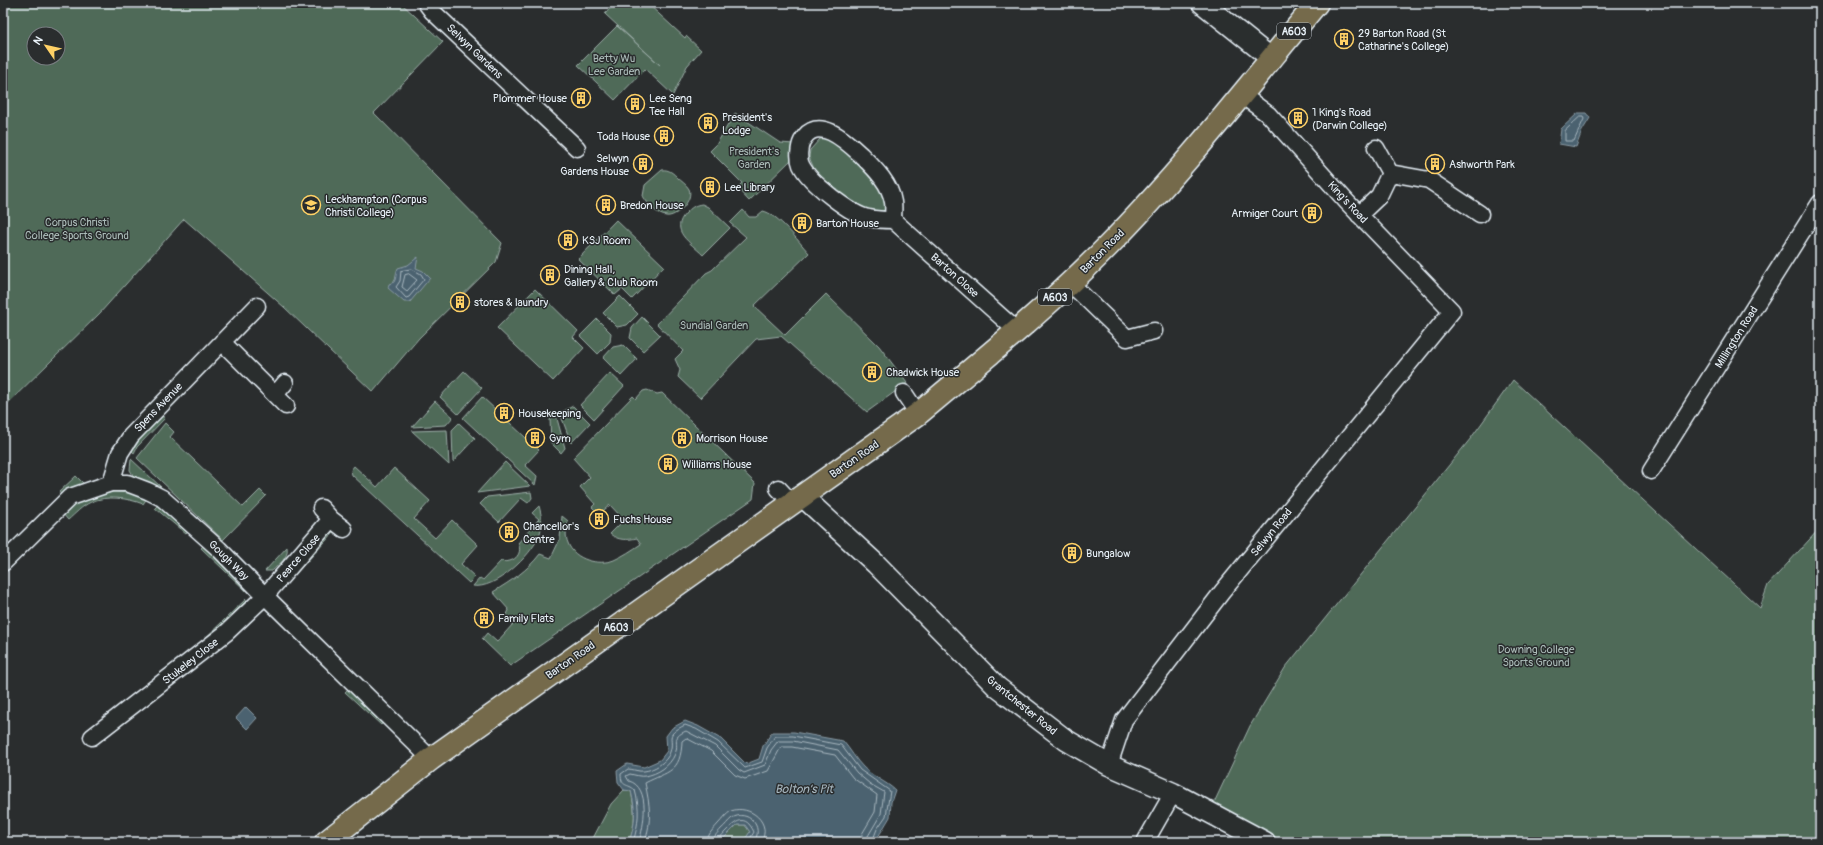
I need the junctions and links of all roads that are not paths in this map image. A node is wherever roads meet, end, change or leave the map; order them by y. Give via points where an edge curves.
1 (426, 3) edge
2 (1202, 3) edge
3 (1317, 3) edge
4 (1272, 59) junction
5 (1242, 95) junction
6 (577, 148) dead end
7 (1376, 148) dead end
8 (1390, 173) junction
9 (1820, 203) edge
10 (1480, 214) dead end
11 (1359, 215) junction
12 (893, 220) junction
13 (1070, 283) junction
14 (257, 306) dead end
15 (1452, 311) joint
16 (1017, 331) junction
17 (1154, 331) dead end
18 (222, 342) junction
19 (904, 393) dead end
20 (286, 406) dead end
21 (918, 414) junction
22 (1651, 471) dead end
23 (111, 483) junction
24 (791, 496) junction
25 (344, 529) dead end
26 (3, 563) edge
27 (265, 596) junction
28 (92, 737) dead end
29 (431, 759) junction
30 (1109, 765) junction
31 (1173, 793) junction
32 (326, 842) edge
33 (1145, 842) edge
34 (1264, 842) edge

1 - 6 street, Selwyn Gardens
2 - 4 street
3 - 4 main road, Barton Road / A603
4 - 5 main road, Barton Road / A603
5 - 11 street, King's Road via 1269,116
5 - 13 main road, Barton Road / A603 via 1143,209
7 - 8 street
8 - 10 street via 1429,180
8 - 11 street via 1379,196
9 - 22 street, Millington Road
11 - 15 street, King's Road
12 - 12 street via 868,218 836,201 813,182 801,164 800,153 804,137 818,129 828,130 846,140 887,184 893,202
12 - 16 street, Barton Close
13 - 16 main road, Barton Road / A603
13 - 17 street via 1127,338
14 - 18 street, Spens Avenue
15 - 30 street, Selwyn Road via 1222,592 1124,720
16 - 21 main road, Barton Road / A603
18 - 20 street via 280,389
18 - 23 street, Spens Avenue via 131,436 120,453
19 - 21 street
21 - 24 main road, Barton Road / A603
23 - 26 street, Gough Way via 70,497
23 - 27 street, Gough Way via 127,483 162,498 219,549
24 - 29 main road, Barton Road / A603
24 - 30 street, Grantchester Road via 876,564 997,686 1066,740
25 - 27 street, Pearce Close via 326,513
27 - 28 street, Stukeley Close via 226,633 115,727
27 - 29 street, Gough Way
29 - 32 main road, Barton Road / A603
30 - 31 street, Grantchester Road
31 - 33 street
31 - 34 street, Grantchester Road

